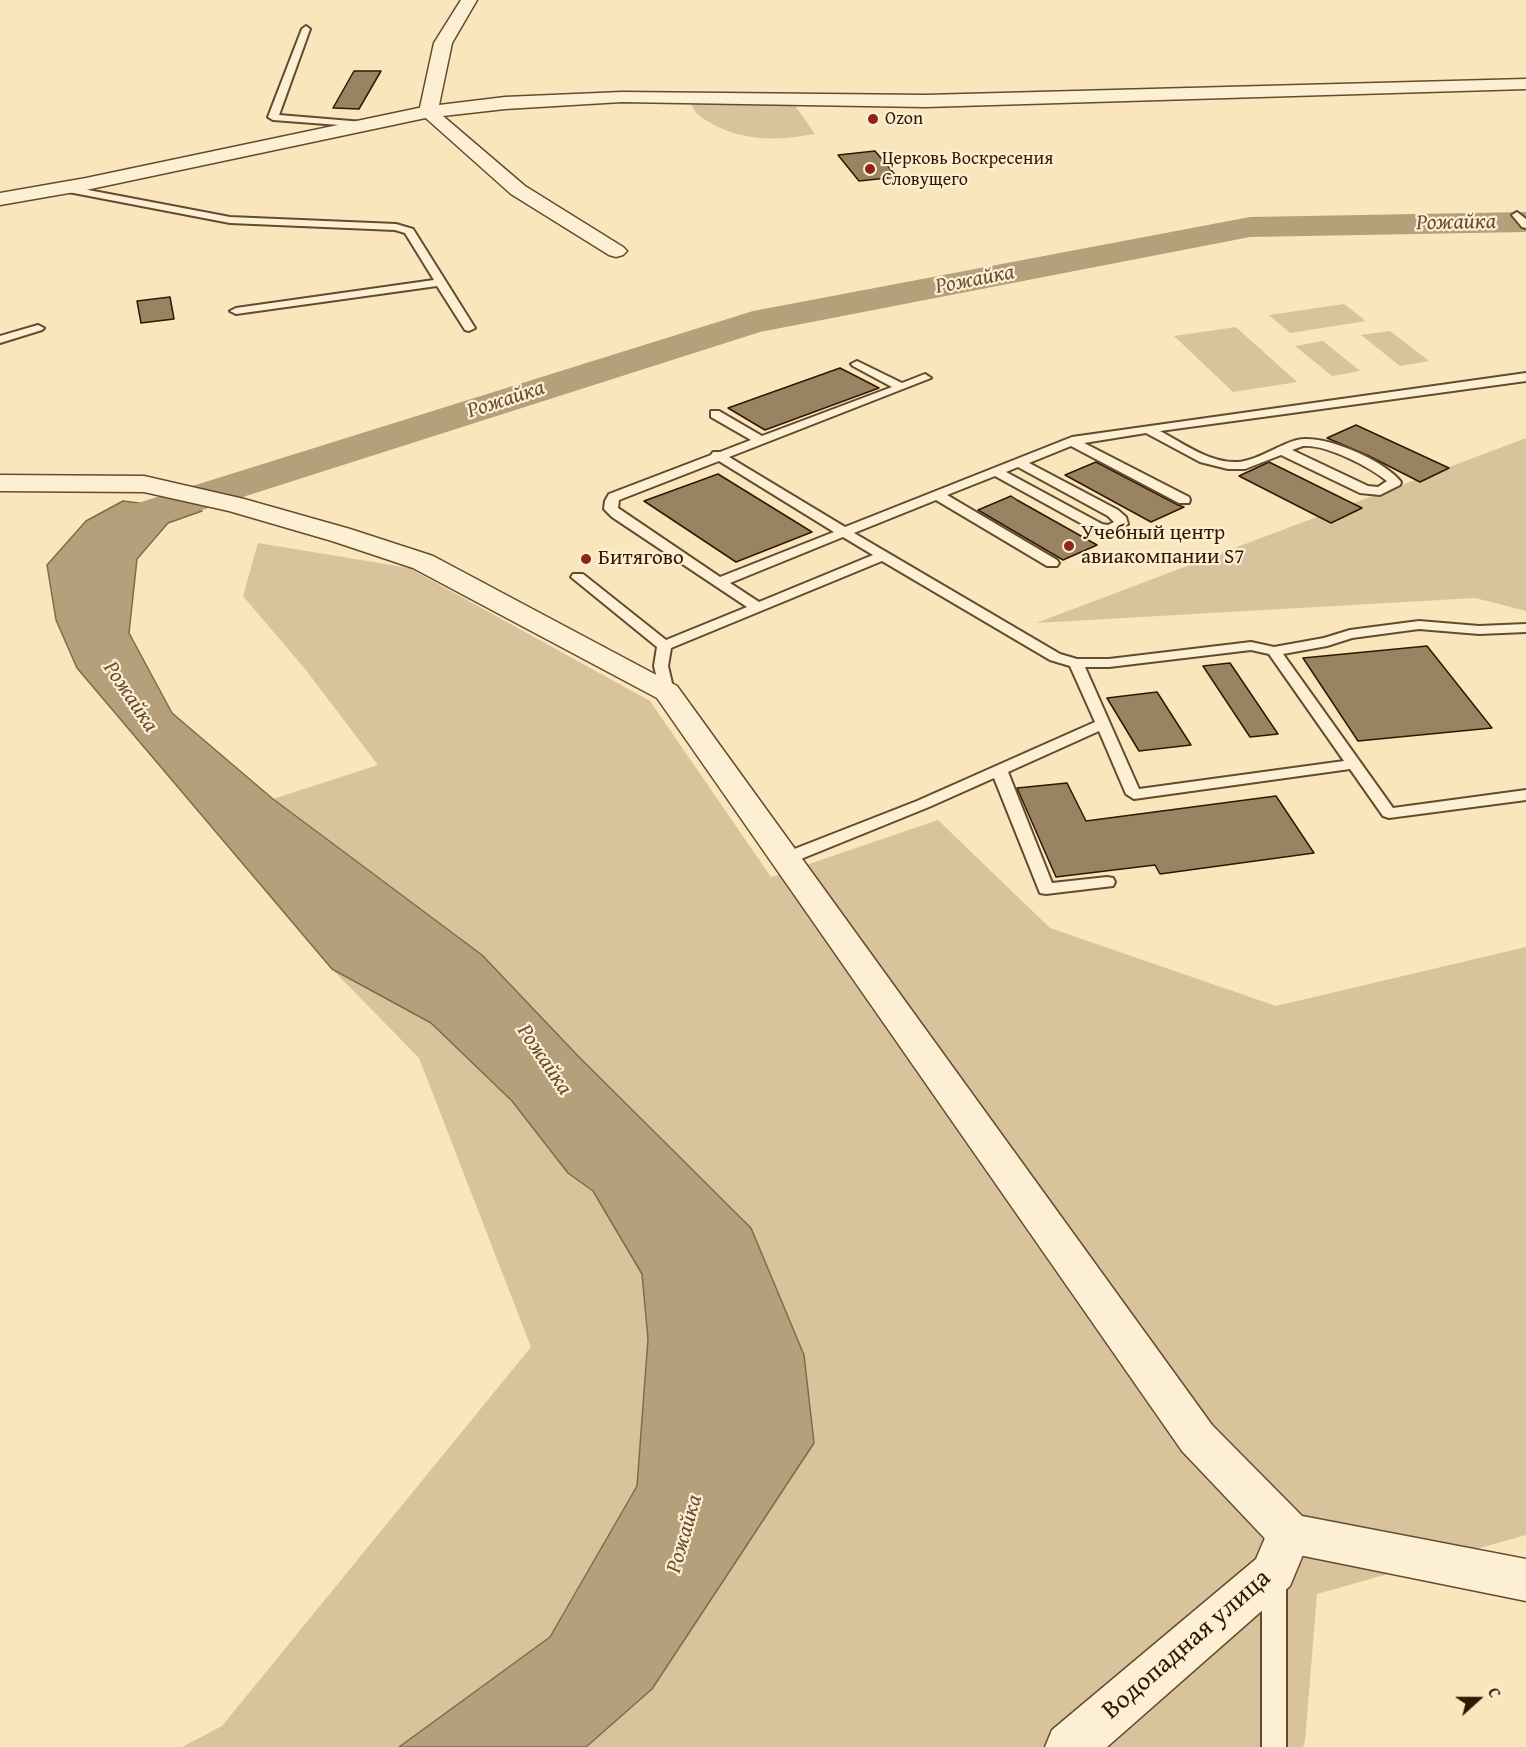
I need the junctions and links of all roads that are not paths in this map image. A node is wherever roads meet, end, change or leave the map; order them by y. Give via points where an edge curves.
1 (469, 0) edge
2 (306, 29) dead end
3 (1526, 84) edge
4 (428, 112) junction
5 (363, 125) junction
6 (62, 188) junction
7 (0, 199) edge
8 (1517, 215) dead end
9 (1526, 225) edge
10 (616, 250) dead end
11 (440, 282) junction
12 (236, 312) dead end
13 (38, 328) dead end
14 (469, 328) dead end
15 (0, 340) edge
16 (857, 364) dead end
17 (1526, 377) edge
18 (926, 378) dead end
19 (902, 387) junction
20 (715, 414) dead end
21 (1148, 429) junction
22 (762, 441) junction
23 (1072, 441) junction
24 (1282, 450) junction
25 (719, 456) junction
26 (1018, 462) junction
27 (995, 471) junction
28 (0, 483) edge
29 (937, 495) junction
30 (1184, 500) dead end
31 (845, 533) junction
32 (883, 556) junction
33 (1052, 563) dead end
34 (578, 577) dead end
35 (719, 582) junction
36 (756, 607) junction
37 (1526, 628) edge
38 (664, 646) junction
39 (1274, 651) junction
40 (1076, 663) junction
41 (667, 692) junction
42 (1103, 724) junction
43 (1355, 764) junction
44 (999, 770) junction
45 (1526, 795) edge
46 (785, 859) junction
47 (1107, 882) dead end
48 (1282, 1552) junction
49 (1526, 1580) edge
50 (1070, 1747) edge
51 (1274, 1747) edge

1 - 4 street via 443,43
2 - 5 lane via 273,117
3 - 4 street via 926,101 622,97 505,103
4 - 5 street
4 - 10 street via 518,190
5 - 6 street
6 - 7 street
6 - 11 lane via 230,220 396,227 409,231
8 - 9 lane
11 - 12 lane
11 - 14 lane
13 - 15 lane
16 - 19 lane
17 - 21 lane
18 - 19 lane
19 - 22 lane
20 - 22 lane
21 - 23 lane
21 - 24 lane via 1222,466 1241,466
22 - 25 lane
23 - 26 lane
23 - 30 lane
24 - 24 lane via 1302,442 1317,443 1385,473 1395,483 1380,491 1365,490
25 - 31 lane
25 - 35 lane via 614,497 610,505 617,514
26 - 27 lane
26 - 27 lane via 1113,513 1121,524 1109,529 1098,527
27 - 29 lane
28 - 41 street via 144,484 341,535 423,562
29 - 31 lane
29 - 33 lane
31 - 32 lane
31 - 35 lane
32 - 36 lane
32 - 40 lane via 1038,648
34 - 38 lane
35 - 36 lane
36 - 38 lane
37 - 39 lane via 1479,630 1419,625 1350,634
38 - 41 lane via 661,666
39 - 40 lane via 1251,646 1109,663
39 - 43 lane
40 - 42 lane
41 - 46 street
42 - 43 lane via 1134,794
42 - 44 lane
43 - 45 lane via 1389,813
44 - 46 lane
44 - 47 lane via 1046,889
46 - 48 street
48 - 49 street
48 - 50 street, Водопадная улица
48 - 51 lane

